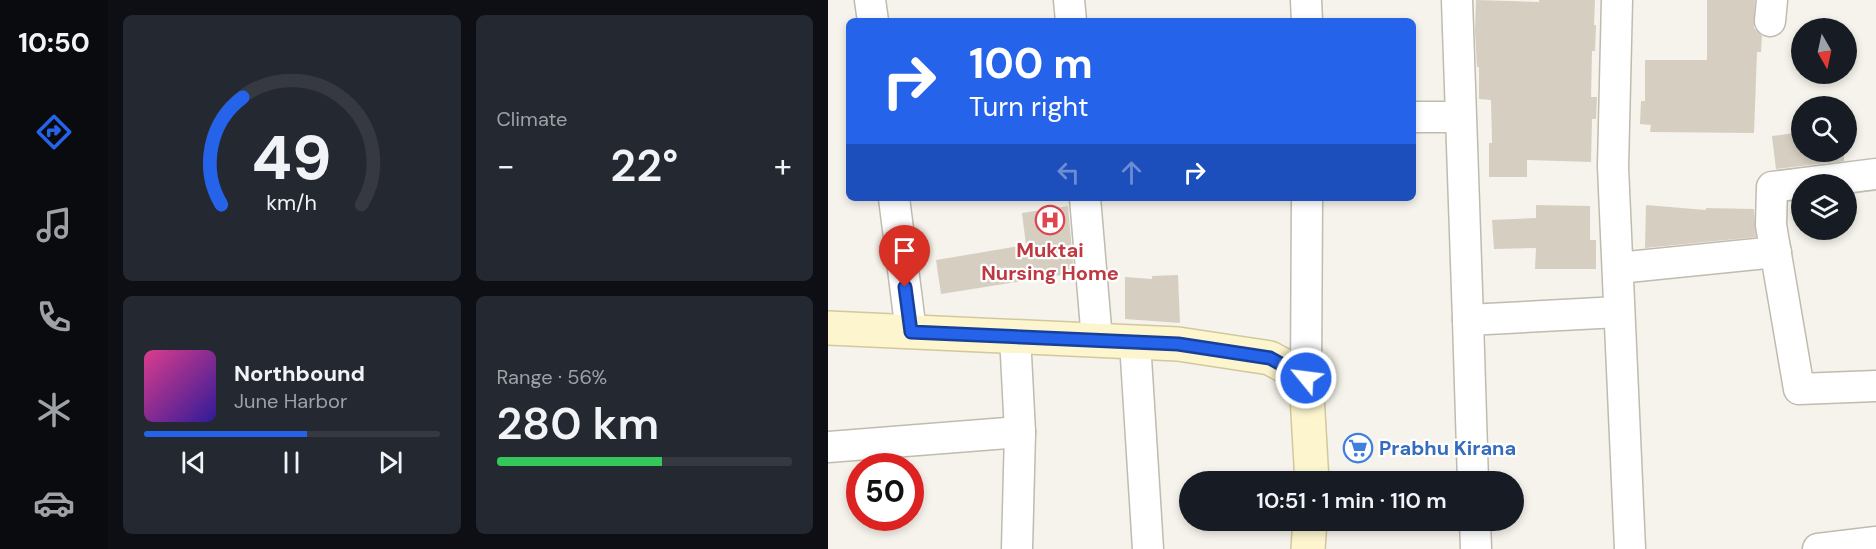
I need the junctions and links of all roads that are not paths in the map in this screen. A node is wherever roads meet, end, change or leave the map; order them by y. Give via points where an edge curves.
1 (870, 0) edge
2 (1069, 0) edge
3 (1306, 0) edge
4 (1457, 0) edge
5 (1617, 0) edge
6 (873, 18) edge
7 (1071, 18) edge
8 (1307, 18) edge
9 (1416, 117) edge
10 (1460, 117) junction
11 (1876, 174) edge
12 (894, 201) edge
13 (1085, 201) edge
14 (1307, 201) edge
15 (1776, 252) junction
16 (1618, 268) junction
17 (1618, 312) junction
18 (1468, 320) junction
19 (828, 328) edge
20 (911, 332) junction
21 (1015, 336) junction
22 (1097, 340) junction
23 (1134, 342) junction
24 (1306, 378) junction
25 (1876, 386) edge
26 (1020, 432) junction
27 (828, 447) edge
28 (1311, 471) edge
29 (1473, 471) edge
30 (1309, 531) edge
31 (1475, 531) edge
32 (1876, 542) edge
33 (1017, 549) edge
34 (1148, 549) edge
35 (1308, 549) edge
36 (1476, 549) edge
37 (1630, 549) edge
38 (1818, 549) edge

1 - 6 street
2 - 7 street
3 - 8 street
4 - 10 street
5 - 16 street via 1613,167
9 - 10 street
10 - 18 street
11 - 15 street via 1772,187 1771,225
12 - 20 street
13 - 22 street
14 - 24 street
15 - 16 street
15 - 25 street via 1799,389
16 - 17 street
17 - 18 street
17 - 37 street
18 - 29 street
19 - 20 main road
20 - 21 main road
21 - 22 main road
21 - 26 street
22 - 23 main road
23 - 24 main road via 1178,344 1270,358
23 - 34 street
24 - 28 main road
26 - 27 street
26 - 33 street
30 - 35 main road
31 - 36 street
32 - 38 street

